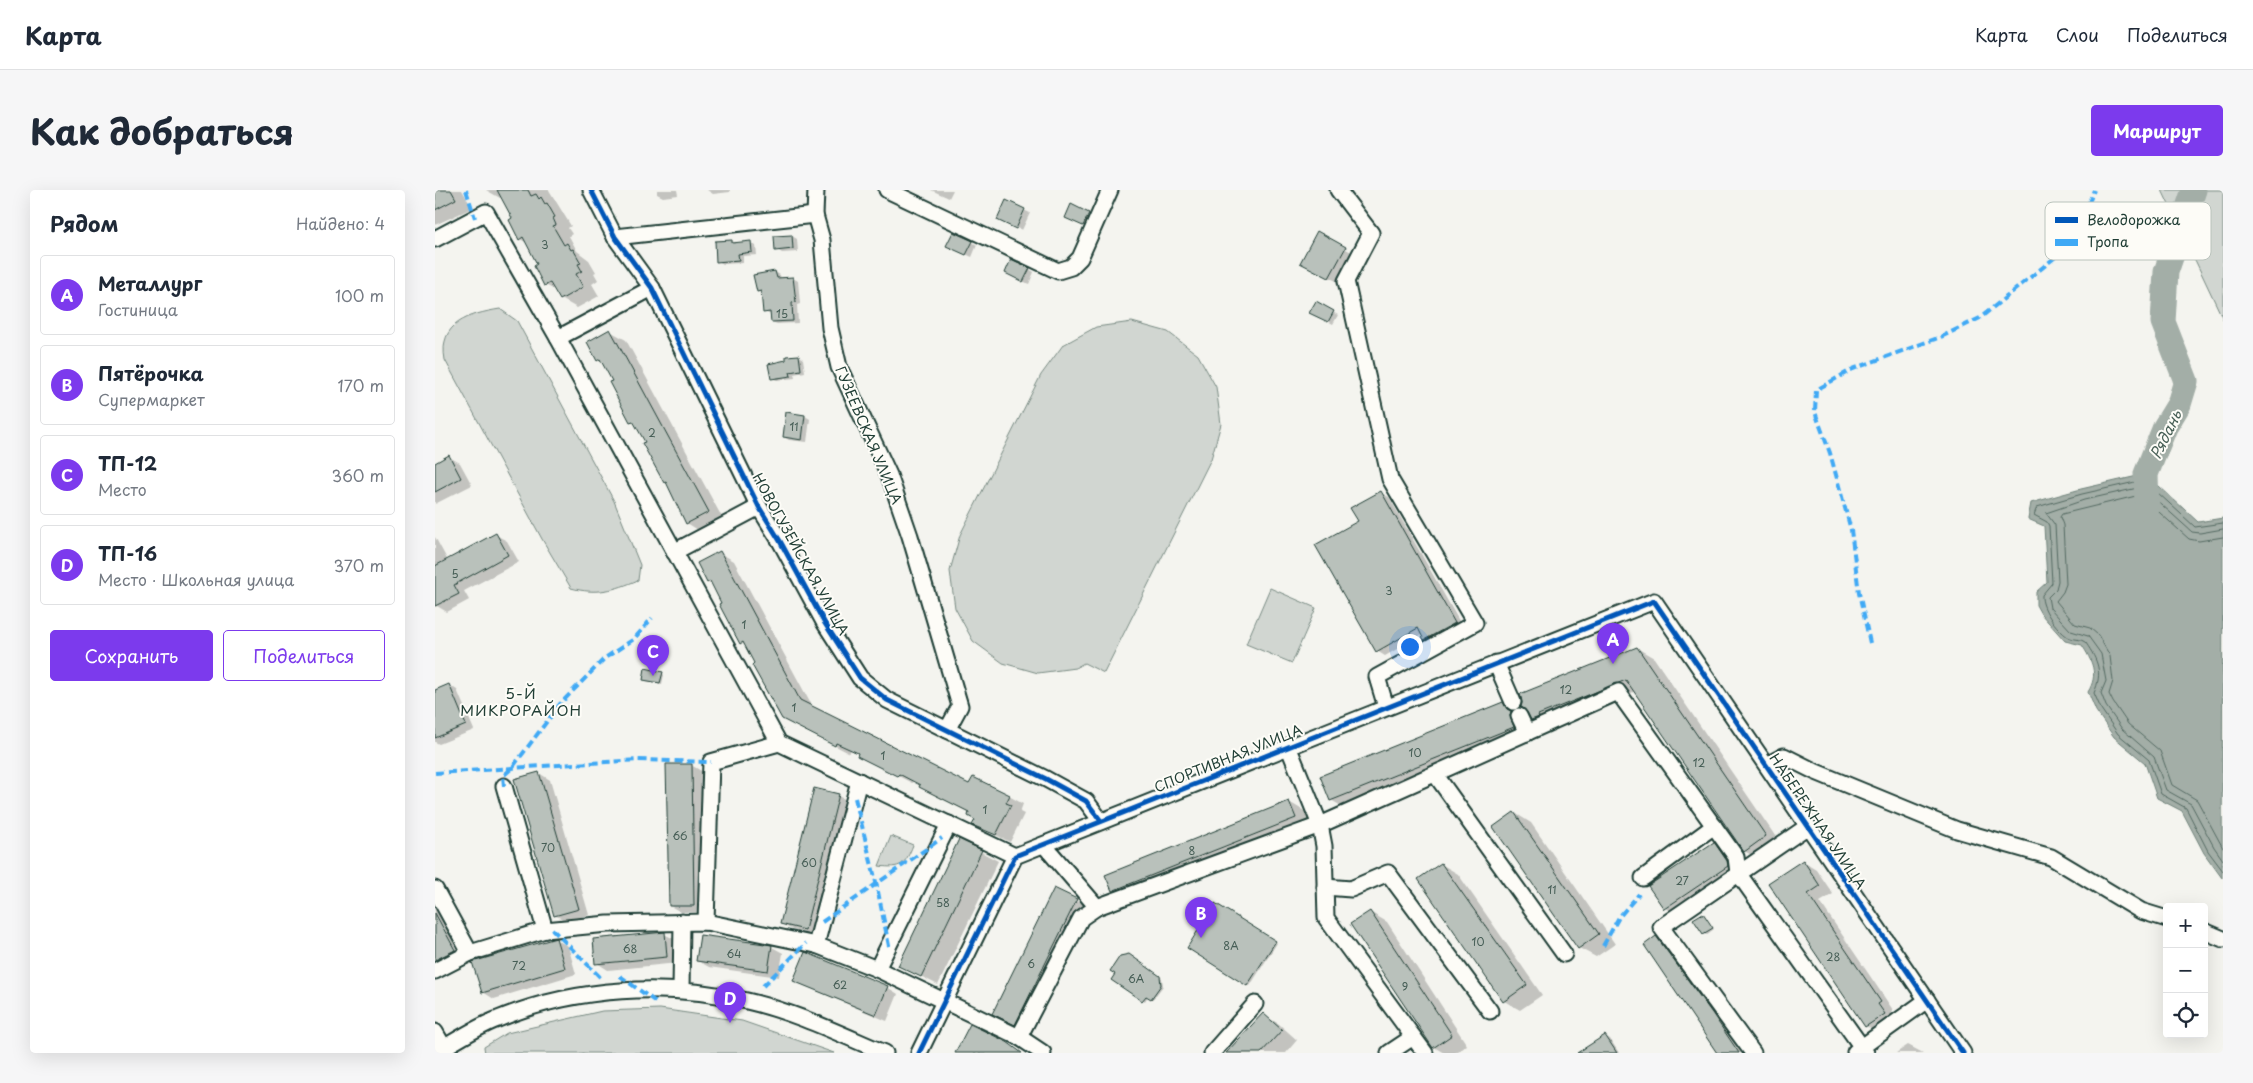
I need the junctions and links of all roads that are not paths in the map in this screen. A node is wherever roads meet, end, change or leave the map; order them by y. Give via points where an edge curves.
1 (591, 190) edge
2 (816, 190) edge
3 (887, 190) edge
4 (1110, 190) edge
5 (1339, 190) edge
6 (815, 215) junction
7 (615, 237) junction
8 (435, 240) edge
9 (652, 288) junction
10 (558, 338) junction
11 (759, 507) junction
12 (674, 552) junction
13 (1654, 601) joint
14 (1495, 663) junction
15 (1513, 702) dead end
16 (1385, 707) junction
17 (1519, 716) dead end
18 (947, 730) junction
19 (1527, 733) junction
20 (779, 743) junction
21 (1288, 746) junction
22 (1767, 765) junction
23 (1435, 774) junction
24 (859, 781) junction
25 (504, 786) dead end
26 (1101, 821) junction
27 (949, 824) junction
28 (1320, 825) junction
29 (1715, 826) junction
30 (1808, 826) junction
31 (1044, 845) junction
32 (1015, 856) junction
33 (1738, 873) junction
34 (1643, 878) dead end
35 (1325, 887) junction
36 (435, 889) edge
37 (1097, 907) junction
38 (2163, 918) edge
39 (682, 922) junction
40 (706, 922) junction
41 (545, 930) junction
42 (2208, 933) edge
43 (2223, 939) edge
44 (816, 945) junction
45 (470, 953) junction
46 (1564, 954) dead end
47 (877, 969) junction
48 (435, 971) edge
49 (681, 990) junction
50 (1927, 1000) junction
51 (944, 1002) junction
52 (1255, 1004) dead end
53 (1490, 1011) dead end
54 (435, 1032) edge
55 (1019, 1037) junction
56 (1413, 1037) junction
57 (442, 1051) edge
58 (1861, 1051) edge
59 (885, 1053) edge
60 (919, 1053) edge
61 (1043, 1053) edge
62 (1212, 1053) edge
63 (1389, 1053) edge
64 (1425, 1053) edge
65 (1753, 1053) edge
66 (1963, 1053) edge

1 - 7 street, НОВОГУЗЕЙСКАЯ УЛИЦА
2 - 6 street, ГУЗЕЕВСКАЯ УЛИЦА
3 - 4 street via 1058,271 1071,267 1081,258
5 - 16 street via 1371,233 1346,281 1390,479 1475,623 1377,677
6 - 7 street
6 - 18 street, ГУЗЕЕВСКАЯ УЛИЦА via 822,240 830,328 839,367 889,475 960,706
7 - 9 street, НОВОГУЗЕЙСКАЯ УЛИЦА
8 - 10 street via 486,212
9 - 10 street
9 - 11 street, НОВОГУЗЕЙСКАЯ УЛИЦА
10 - 12 street
11 - 12 street
11 - 18 street, НОВОГУЗЕЙСКАЯ УЛИЦА via 860,678 887,700
12 - 20 street
13 - 14 street, СПОРТИВНАЯ УЛИЦА
13 - 22 street, НАБЕРЕЖНАЯ УЛИЦА
14 - 15 street
14 - 16 street, СПОРТИВНАЯ УЛИЦА
16 - 21 street, СПОРТИВНАЯ УЛИЦА
17 - 19 street
18 - 26 street, НОВОГУЗЕЙСКАЯ УЛИЦА via 1086,801
19 - 23 street
19 - 29 street via 1618,692
20 - 24 street
20 - 40 street via 711,762
21 - 26 street, СПОРТИВНАЯ УЛИЦА
21 - 28 street
22 - 30 street, НАБЕРЕЖНАЯ УЛИЦА
22 - 38 street via 1784,756 1815,772 1957,830 2051,858 2141,911
23 - 28 street
23 - 46 street
24 - 27 street
24 - 44 street
25 - 41 street
26 - 31 street, СПОРТИВНАЯ УЛИЦА
27 - 32 street
27 - 47 street
28 - 35 street
28 - 37 street
29 - 33 street via 1736,856
29 - 34 street
30 - 33 street
30 - 50 street, НАБЕРЕЖНАЯ УЛИЦА
31 - 32 street, СПОРТИВНАЯ УЛИЦА
31 - 37 street
32 - 51 street
33 - 58 street
33 - 65 street via 1661,927
35 - 53 street via 1351,889 1388,873
35 - 56 street via 1326,918
36 - 45 street
37 - 55 street via 1081,918
39 - 40 street
39 - 41 street
39 - 49 street
40 - 44 street
41 - 45 street
42 - 43 street
44 - 47 street
45 - 48 street
47 - 51 street
49 - 57 street via 605,992 545,1004 498,1019
49 - 59 street via 747,1001 796,1015
50 - 58 street
50 - 66 street, НАБЕРЕЖНАЯ УЛИЦА
51 - 55 street
51 - 60 street
52 - 62 street
54 - 57 street
55 - 61 street
56 - 63 street
56 - 64 street

